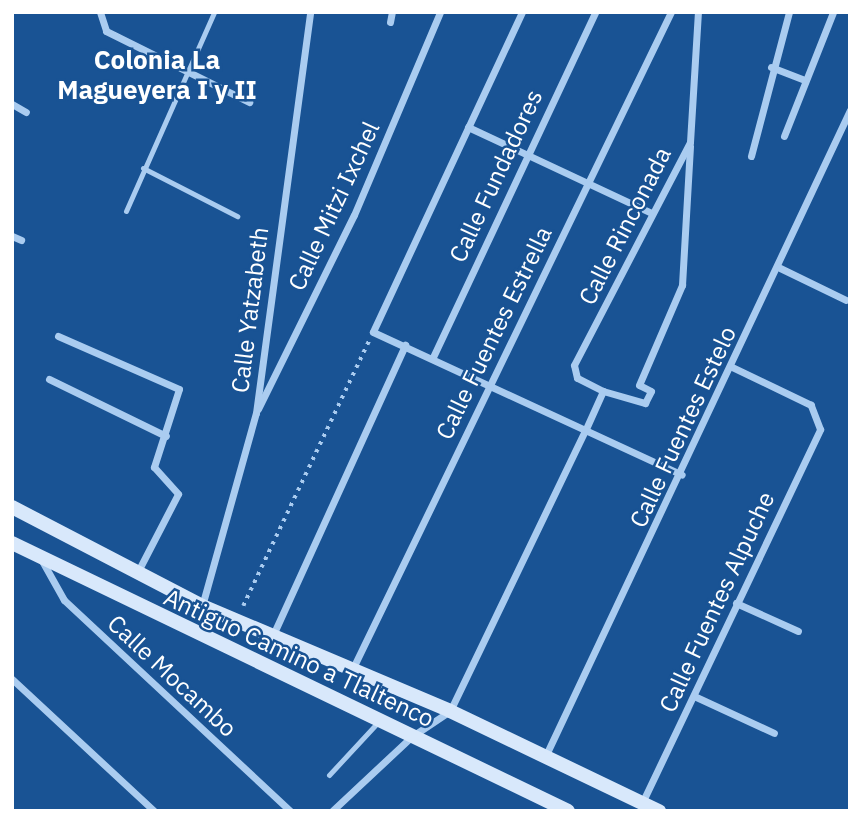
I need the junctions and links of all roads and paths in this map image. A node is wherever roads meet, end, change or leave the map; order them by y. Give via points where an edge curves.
1 (100, 12) edge
2 (214, 12) edge
3 (310, 12) edge
4 (392, 12) edge
5 (440, 12) edge
6 (522, 12) edge
7 (596, 12) edge
8 (671, 12) edge
9 (698, 12) edge
10 (789, 12) edge
11 (833, 12) edge
12 (390, 22) dead end
13 (771, 67) junction
14 (184, 74) junction
15 (803, 79) junction
16 (249, 102) dead end
17 (12, 104) edge
18 (850, 110) edge
19 (26, 112) dead end
20 (468, 127) junction
21 (784, 136) dead end
22 (690, 142) junction
23 (528, 152) junction
24 (751, 156) dead end
25 (143, 168) junction
26 (589, 180) junction
27 (126, 211) dead end
28 (652, 212) junction
29 (237, 216) dead end
30 (12, 236) edge
31 (21, 240) dead end
32 (780, 268) junction
33 (846, 300) dead end
34 (373, 332) junction
35 (58, 336) dead end
36 (405, 345) junction
37 (433, 357) junction
38 (732, 367) junction
39 (50, 379) dead end
40 (490, 385) junction
41 (603, 391) junction
42 (256, 413) junction
43 (585, 431) junction
44 (166, 436) junction
45 (682, 475) junction
46 (12, 507) edge
47 (12, 543) edge
48 (40, 558) junction
49 (136, 574) junction
50 (736, 603) junction
51 (202, 606) junction
52 (236, 621) junction
53 (798, 631) dead end
54 (274, 635) junction
55 (352, 671) junction
56 (12, 679) edge
57 (694, 696) junction
58 (450, 711) junction
59 (380, 720) junction
60 (774, 733) dead end
61 (411, 737) junction
62 (544, 758) junction
63 (329, 775) dead end
64 (642, 803) junction
65 (154, 811) edge
66 (290, 811) edge
67 (332, 811) edge
68 (568, 811) edge
69 (659, 811) edge

1 - 14 street via 106,31
2 - 14 lane
3 - 42 street, Calle Yatzabeth
4 - 12 street
5 - 42 street, Calle Mitzi Ixchel via 354,215
6 - 20 street, Calle Fundadores
7 - 23 street, Calle Fundadores
8 - 26 street, Calle Fuentes Estrella
9 - 22 street, Calle Rinconada
10 - 13 street
11 - 15 street
13 - 15 street
13 - 24 street
14 - 16 street
14 - 25 lane
15 - 21 street
17 - 19 street
18 - 32 street, Calle Fuentes Estelo
20 - 23 street
20 - 34 street, Calle Fundadores
22 - 28 street, Calle Rinconada
22 - 41 street via 682,285 639,385 651,391 645,403
23 - 26 street
23 - 37 street, Calle Fundadores
25 - 27 lane
25 - 29 lane
26 - 28 street
26 - 40 street, Calle Fuentes Estrella
28 - 41 street, Calle Rinconada via 574,365 577,378
30 - 31 street
32 - 33 street
32 - 38 street, Calle Fuentes Estelo
34 - 36 street
34 - 52 path
35 - 44 street via 176,384 180,394
36 - 37 street
36 - 54 street
37 - 40 street
38 - 45 street, Calle Fuentes Estelo
38 - 50 street, Calle Fuentes Alpuche via 811,405 819,415 820,429
39 - 44 street
40 - 43 street
40 - 55 street, Calle Fuentes Estrella
41 - 43 street
42 - 51 street, Calle Yatzabeth
43 - 45 street
43 - 58 street
44 - 49 street via 154,467 178,494
45 - 62 street, Calle Fuentes Estelo
46 - 49 street
47 - 48 street, Antiguo Camino a Tlaltenco
48 - 59 street, Antiguo Camino a Tlaltenco
48 - 66 street, Calle Mocambo via 64,600
49 - 51 street
50 - 53 street
50 - 57 street, Calle Fuentes Alpuche
51 - 52 street
52 - 54 street
54 - 55 street
55 - 58 street
56 - 65 street
57 - 60 street
57 - 64 street, Calle Fuentes Alpuche
58 - 61 street
58 - 62 street
59 - 61 street, Antiguo Camino a Tlaltenco
59 - 63 lane
61 - 67 street
61 - 68 street, Antiguo Camino a Tlaltenco
62 - 64 street
64 - 69 street

